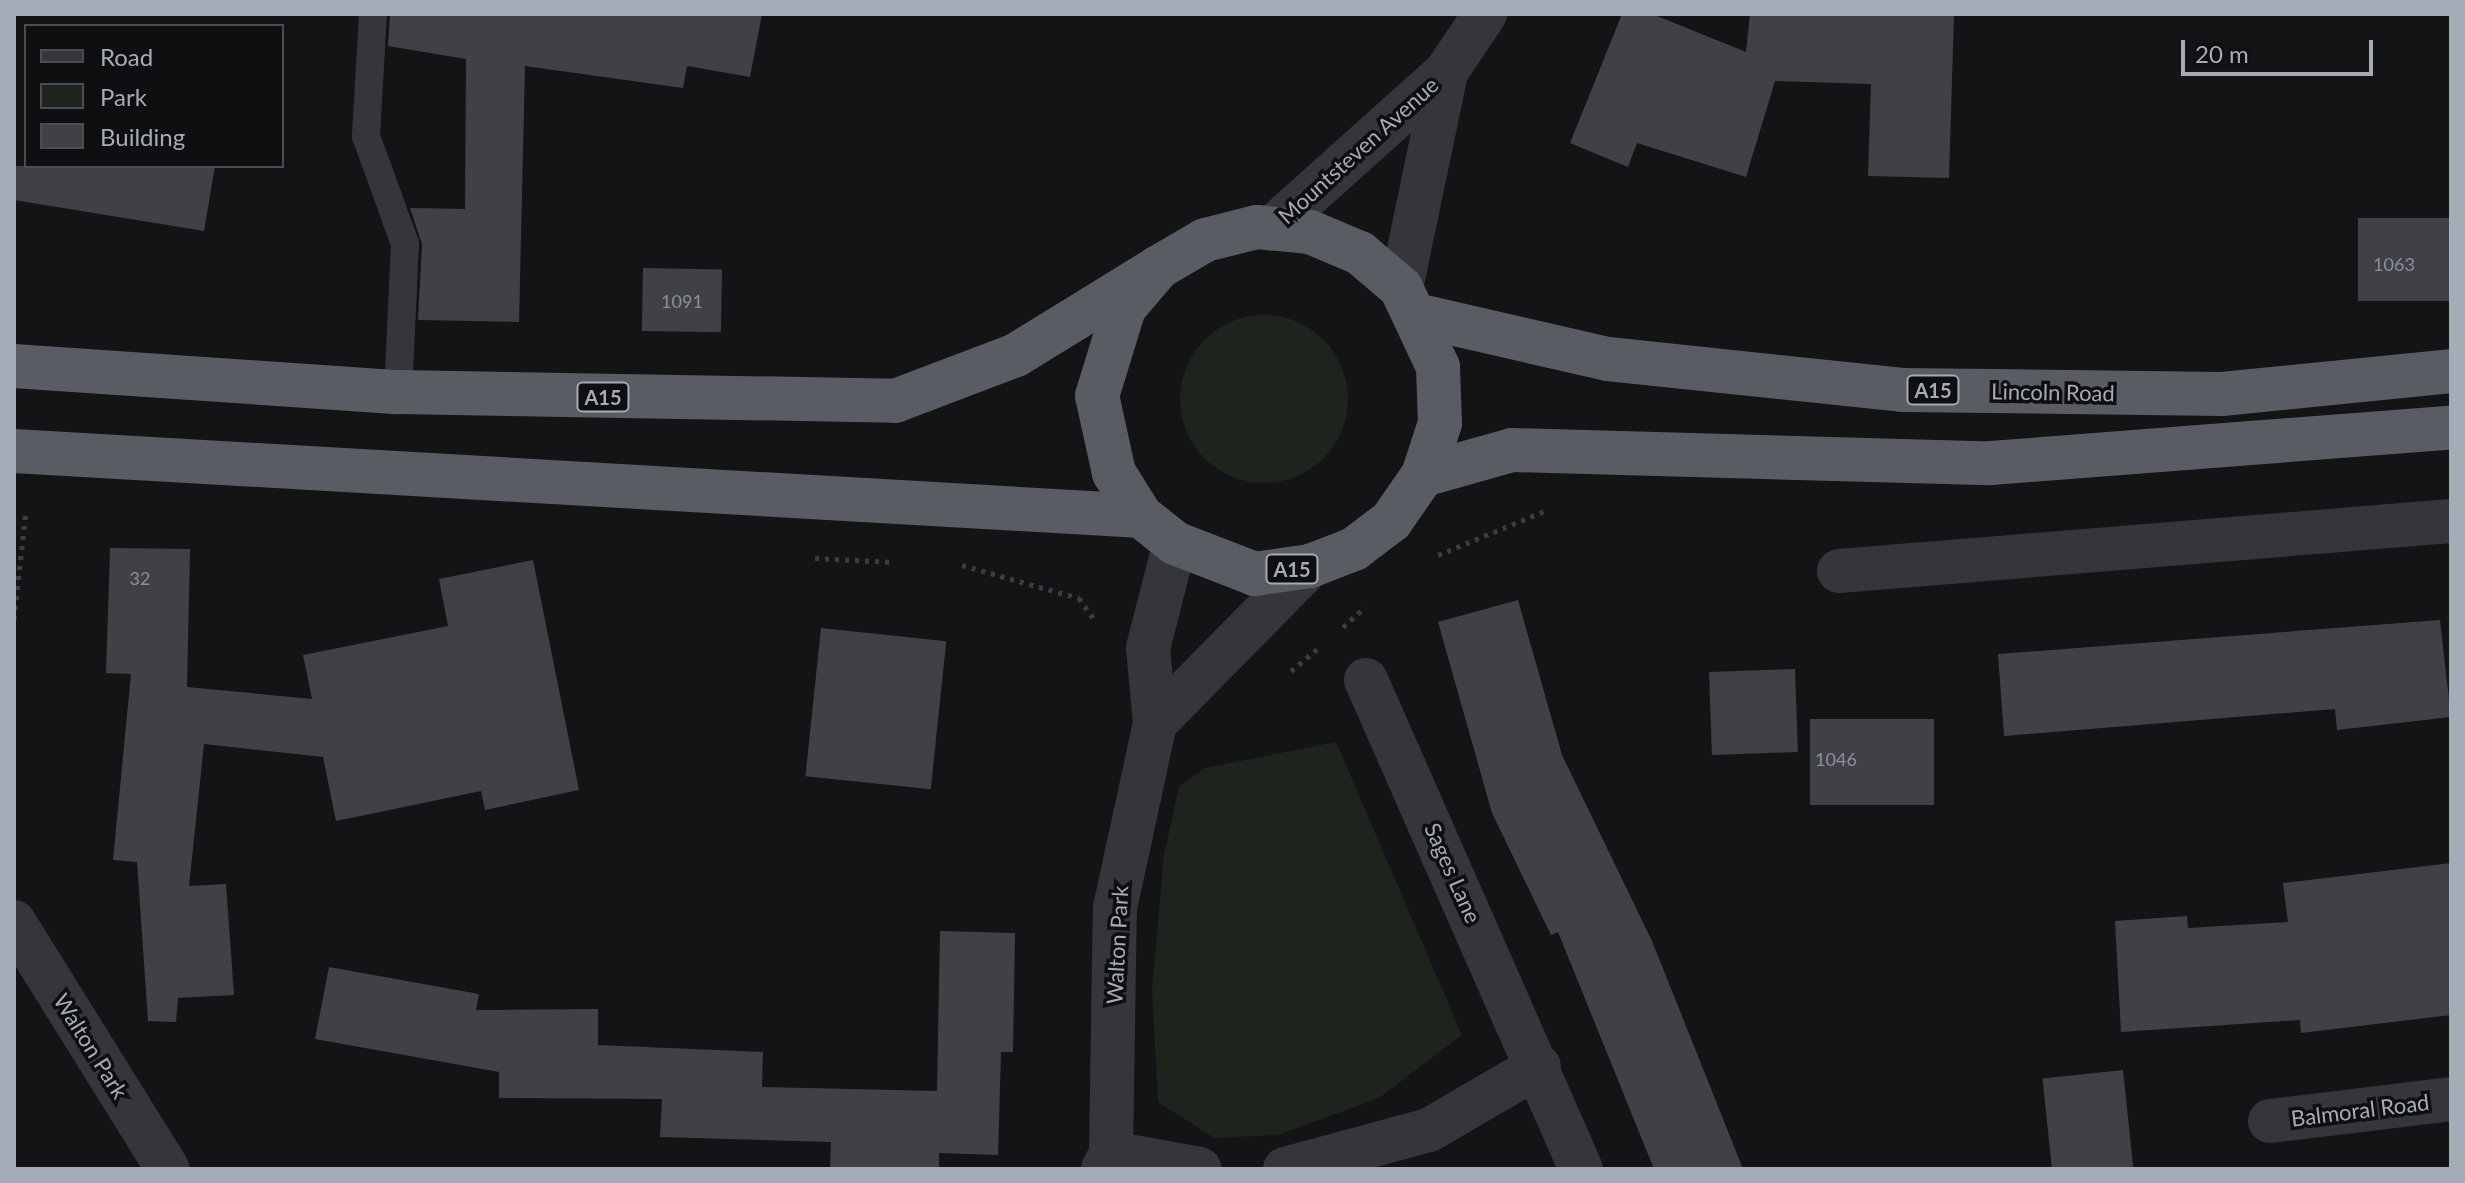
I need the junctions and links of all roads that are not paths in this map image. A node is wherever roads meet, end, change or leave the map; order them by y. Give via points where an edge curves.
1 (373, 14) edge
2 (1485, 14) edge
3 (1446, 72) junction
4 (1271, 229) junction
5 (1159, 267) junction
6 (1410, 302) junction
7 (14, 366) edge
8 (2451, 371) edge
9 (398, 392) junction
10 (2451, 428) edge
11 (14, 451) edge
12 (1423, 475) junction
13 (1141, 516) junction
14 (2451, 521) edge
15 (1175, 543) junction
16 (1310, 566) junction
17 (1839, 571) dead end
18 (1366, 680) dead end
19 (1155, 723) junction
20 (14, 922) edge
21 (1539, 1066) junction
22 (2451, 1099) edge
23 (2270, 1121) dead end
24 (1107, 1161) edge
25 (168, 1169) edge
26 (1200, 1169) edge
27 (1285, 1169) edge
28 (1581, 1169) edge

1 - 9 lane via 366,136 405,244
2 - 3 street, Mountsteven Avenue
3 - 4 street, Mountsteven Avenue
3 - 6 street, Mountsteven Avenue
4 - 5 highway, A15 via 1205,240
4 - 6 highway, A15 via 1310,232 1360,253
5 - 9 highway, A15 via 1016,355 895,401
5 - 13 highway, A15 via 1124,308 1097,396 1114,473
6 - 8 highway, Lincoln Road / A15 via 1608,359 1902,390 2222,394
6 - 12 highway, A15 via 1438,367 1439,409
7 - 9 highway, A15
10 - 12 highway via 1991,463 1512,450
11 - 13 highway
12 - 16 highway, A15 via 1391,521 1354,549
13 - 15 highway, A15
14 - 17 street
15 - 16 highway, A15 via 1255,574
15 - 19 street, Walton Park via 1148,648
16 - 19 street
18 - 21 street, Sages Lane
19 - 24 street, Walton Park via 1115,908
20 - 25 street, Walton Park
21 - 27 street via 1429,1130
21 - 28 street, Sages Lane
22 - 23 street, Balmoral Road
24 - 26 street

